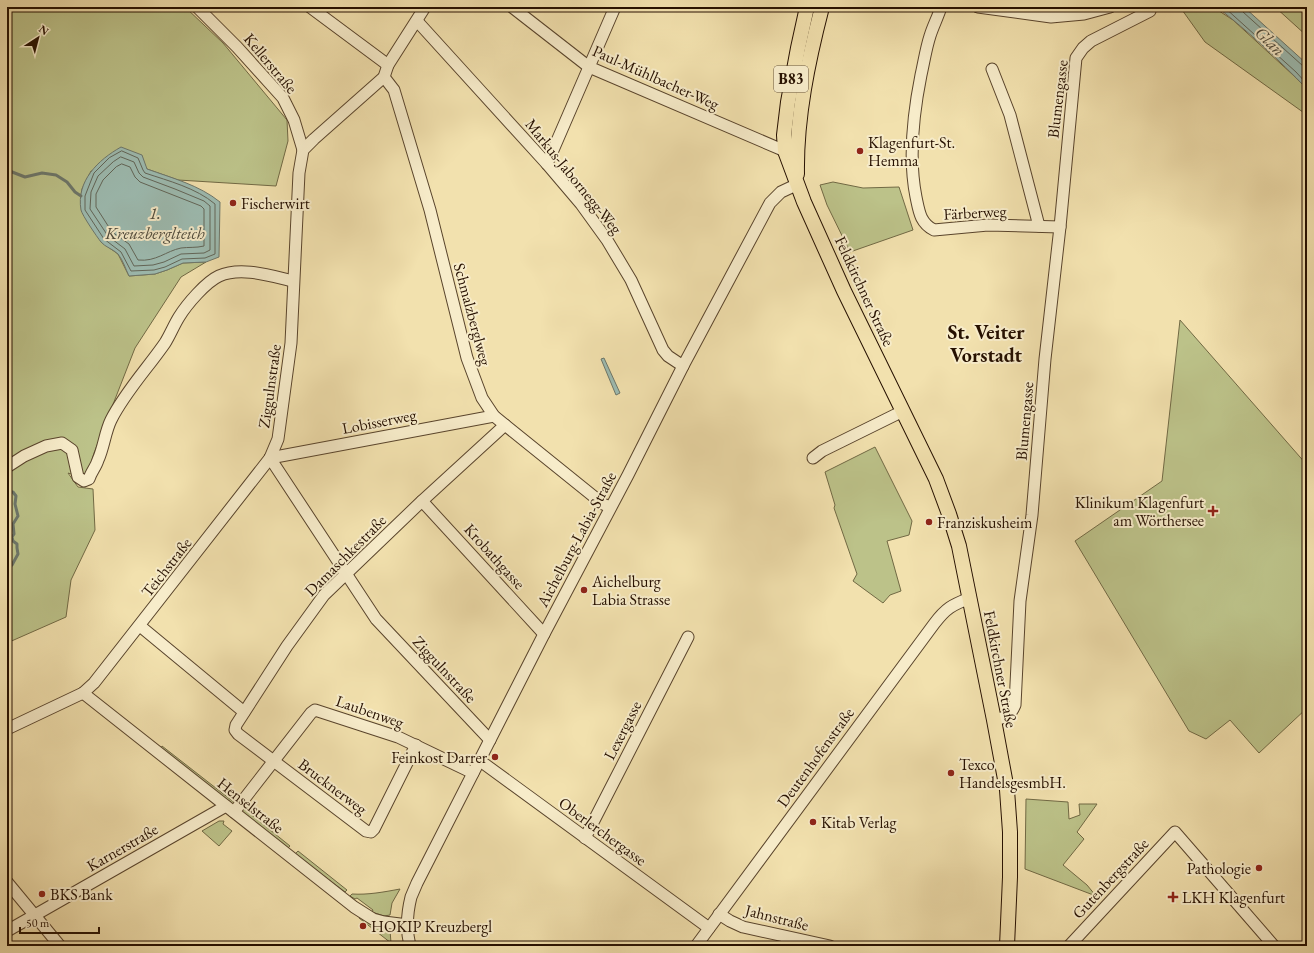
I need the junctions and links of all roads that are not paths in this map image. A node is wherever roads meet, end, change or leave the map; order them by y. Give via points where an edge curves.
1 (197, 7) edge
2 (310, 7) edge
3 (425, 7) edge
4 (512, 7) edge
5 (615, 7) edge
6 (807, 7) edge
7 (822, 7) edge
8 (941, 7) edge
9 (978, 7) edge
10 (1110, 7) edge
11 (1150, 11) dead end
12 (417, 21) junction
13 (388, 65) junction
14 (589, 67) junction
15 (992, 69) dead end
16 (384, 77) junction
17 (303, 150) junction
18 (791, 155) junction
19 (547, 164) junction
20 (798, 184) junction
21 (1039, 226) junction
22 (1060, 227) junction
23 (293, 282) junction
24 (683, 366) junction
25 (903, 411) junction
26 (494, 416) junction
27 (505, 425) junction
28 (270, 458) junction
29 (813, 458) dead end
30 (7, 467) edge
31 (422, 501) junction
32 (610, 507) junction
33 (345, 574) junction
34 (970, 598) junction
35 (140, 626) junction
36 (544, 634) junction
37 (688, 637) dead end
38 (83, 693) junction
39 (244, 712) junction
40 (994, 720) junction
41 (7, 729) edge
42 (490, 740) junction
43 (416, 745) junction
44 (479, 760) junction
45 (274, 762) junction
46 (473, 773) junction
47 (230, 809) junction
48 (585, 838) junction
49 (7, 882) edge
50 (719, 914) junction
51 (34, 915) junction
52 (408, 925) junction
53 (709, 928) junction
54 (7, 931) edge
55 (60, 946) edge
56 (410, 946) edge
57 (696, 946) edge
58 (830, 946) edge
59 (1007, 946) edge
60 (1069, 946) edge
61 (1274, 946) edge

1 - 17 street, Kellerstraße via 283,98 294,120
2 - 13 street
3 - 12 street
4 - 14 street, Paul-Mühlbacher-Weg
5 - 14 street
6 - 18 main road, Feldkirchner Straße / B83 via 784,135
7 - 18 main road, Feldkirchner Straße / B83
8 - 21 street, Färberweg via 927,46 913,126 913,181 922,221 934,230 988,225
9 - 10 street via 1051,17 1084,14
11 - 22 street, Blumengasse via 1091,41 1076,58
12 - 13 street
12 - 19 street, Markus-Jabornegg-Weg
13 - 16 street
14 - 18 street, Paul-Mühlbacher-Weg
14 - 19 street
15 - 21 street via 1010,115
16 - 17 street
16 - 26 street, Schmalzberglweg via 394,90 430,210 467,358 482,398
17 - 23 street, Ziggulnstraße via 299,173
18 - 20 main road, Feldkirchner Straße / B83
19 - 24 street, Markus-Jabornegg-Weg via 607,240 631,280 663,350
20 - 24 street, Aichelburg-Labia-Straße via 781,192 770,203
20 - 25 main road, Feldkirchner Straße via 844,291
21 - 22 street, Färberweg
22 - 40 street, Blumengasse via 1045,359 1032,515 1020,601 1015,705 1007,717
23 - 28 street, Ziggulnstraße via 291,343 278,439
23 - 30 street via 240,271 218,276 200,290 180,315 166,342 119,404 110,422 98,462 89,479 84,482 78,477 72,450 62,443 46,446
24 - 32 street, Aichelburg-Labia-Straße
25 - 29 street via 822,451
25 - 34 main road, Feldkirchner Straße via 936,479 949,514
26 - 27 street, Schmalzberglweg
26 - 28 street, Lobisserweg
27 - 31 street, Damaschkestraße
27 - 32 street, Schmalzberglweg
28 - 33 street, Ziggulnstraße
28 - 35 street, Teichstraße
31 - 33 street, Damaschkestraße
31 - 36 street, Krobathgasse
32 - 36 street, Aichelburg-Labia-Straße
33 - 39 street, Damaschkestraße via 324,595 301,626
33 - 42 street, Ziggulnstraße via 376,619
34 - 40 main road, Feldkirchner Straße
34 - 50 street, Deutenhofenstraße via 945,611 934,624
35 - 38 street, Teichstraße
35 - 39 street
36 - 42 street, Aichelburg-Labia-Straße
37 - 48 street, Lexergasse
38 - 41 street, Teichstraße
38 - 47 street, Henselstraße
39 - 45 street, Damaschkestraße via 235,730
40 - 59 main road, Feldkirchner Straße via 1007,790 1010,832
42 - 44 street, Aichelburg-Labia-Straße
43 - 45 street, Laubenweg via 315,710
43 - 45 street, Brucknerweg via 371,832 366,831
43 - 46 street, Laubenweg
44 - 46 street, Aichelburg-Labia-Straße
44 - 48 street, Oberlerchergasse
45 - 47 street, Laubenweg
46 - 52 street, Aichelburg-Labia-Straße via 414,890 408,910
47 - 51 street, Karnerstraße
47 - 52 street, Henselstraße via 354,907 373,919
48 - 53 street, Oberlerchergasse
49 - 51 street
50 - 53 street, Deutenhofenstraße
50 - 58 street, Jahnstraße via 743,927
51 - 54 street, Karnerstraße
51 - 55 street
52 - 56 street, Aichelburg-Labia-Straße
53 - 57 street, Deutenhofenstraße
60 - 61 street, Gutenbergstraße via 1175,832

